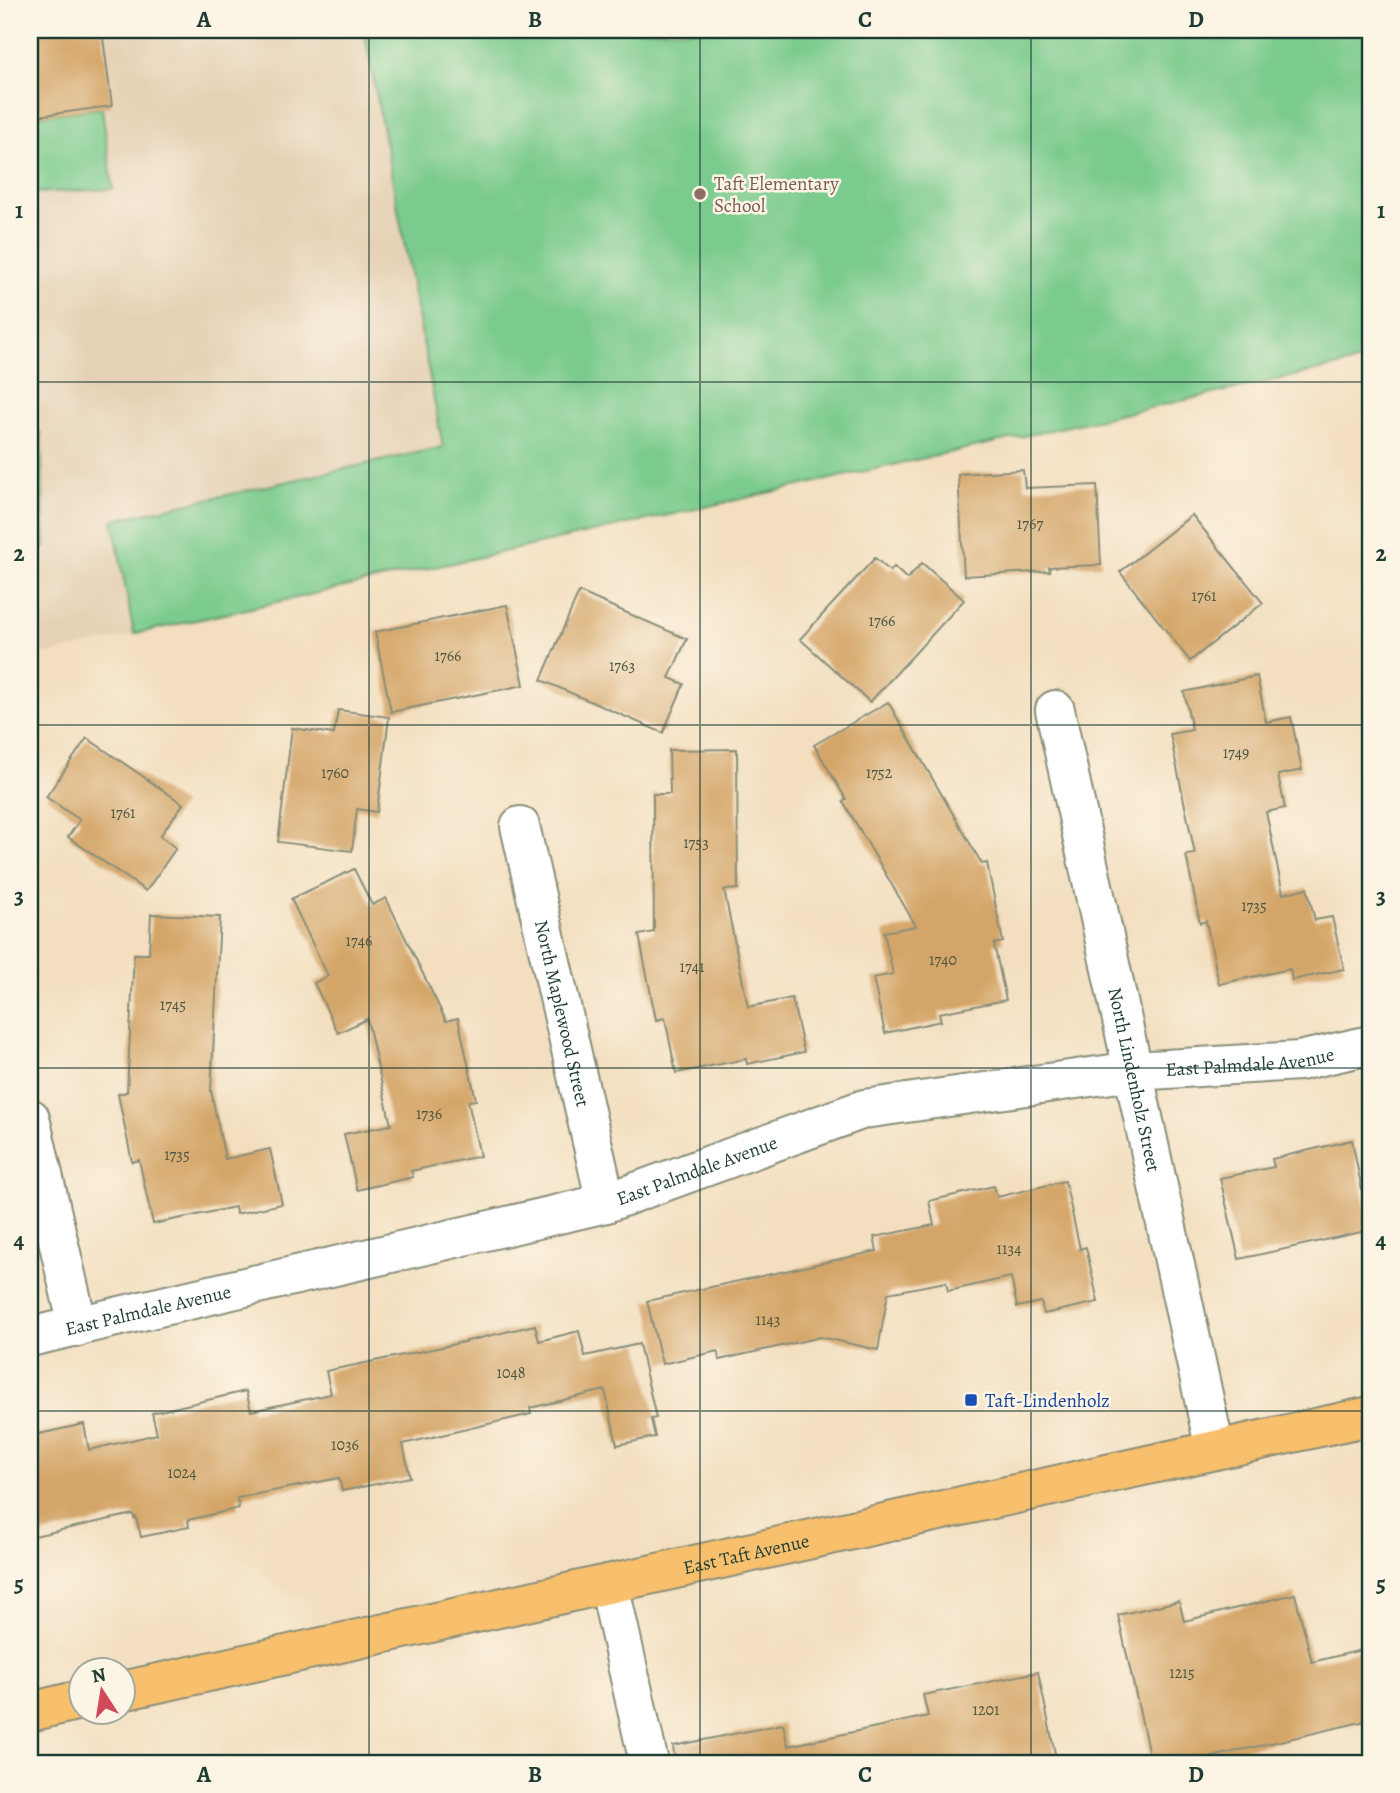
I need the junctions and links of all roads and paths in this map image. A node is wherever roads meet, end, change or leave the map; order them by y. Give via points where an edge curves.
1 (1055, 710) dead end
2 (520, 826) dead end
3 (1370, 1045) edge
4 (1133, 1071) junction
5 (30, 1118) edge
6 (606, 1203) junction
7 (78, 1327) junction
8 (30, 1337) edge
9 (1370, 1416) edge
10 (1215, 1450) junction
11 (609, 1584) junction
12 (136, 1688) edge
13 (66, 1703) edge
14 (30, 1712) edge
15 (649, 1763) edge

1 - 4 street, North Lindenholz Street
2 - 6 street, North Maplewood Street
3 - 4 street, East Palmdale Avenue via 1299,1061
4 - 6 street, East Palmdale Avenue via 864,1109
4 - 10 street, North Lindenholz Street
5 - 7 street
6 - 7 street, East Palmdale Avenue
7 - 8 street, East Palmdale Avenue
9 - 10 main road, East Taft Avenue
10 - 11 main road, East Taft Avenue
11 - 12 main road, East Taft Avenue
11 - 15 street
13 - 14 main road

